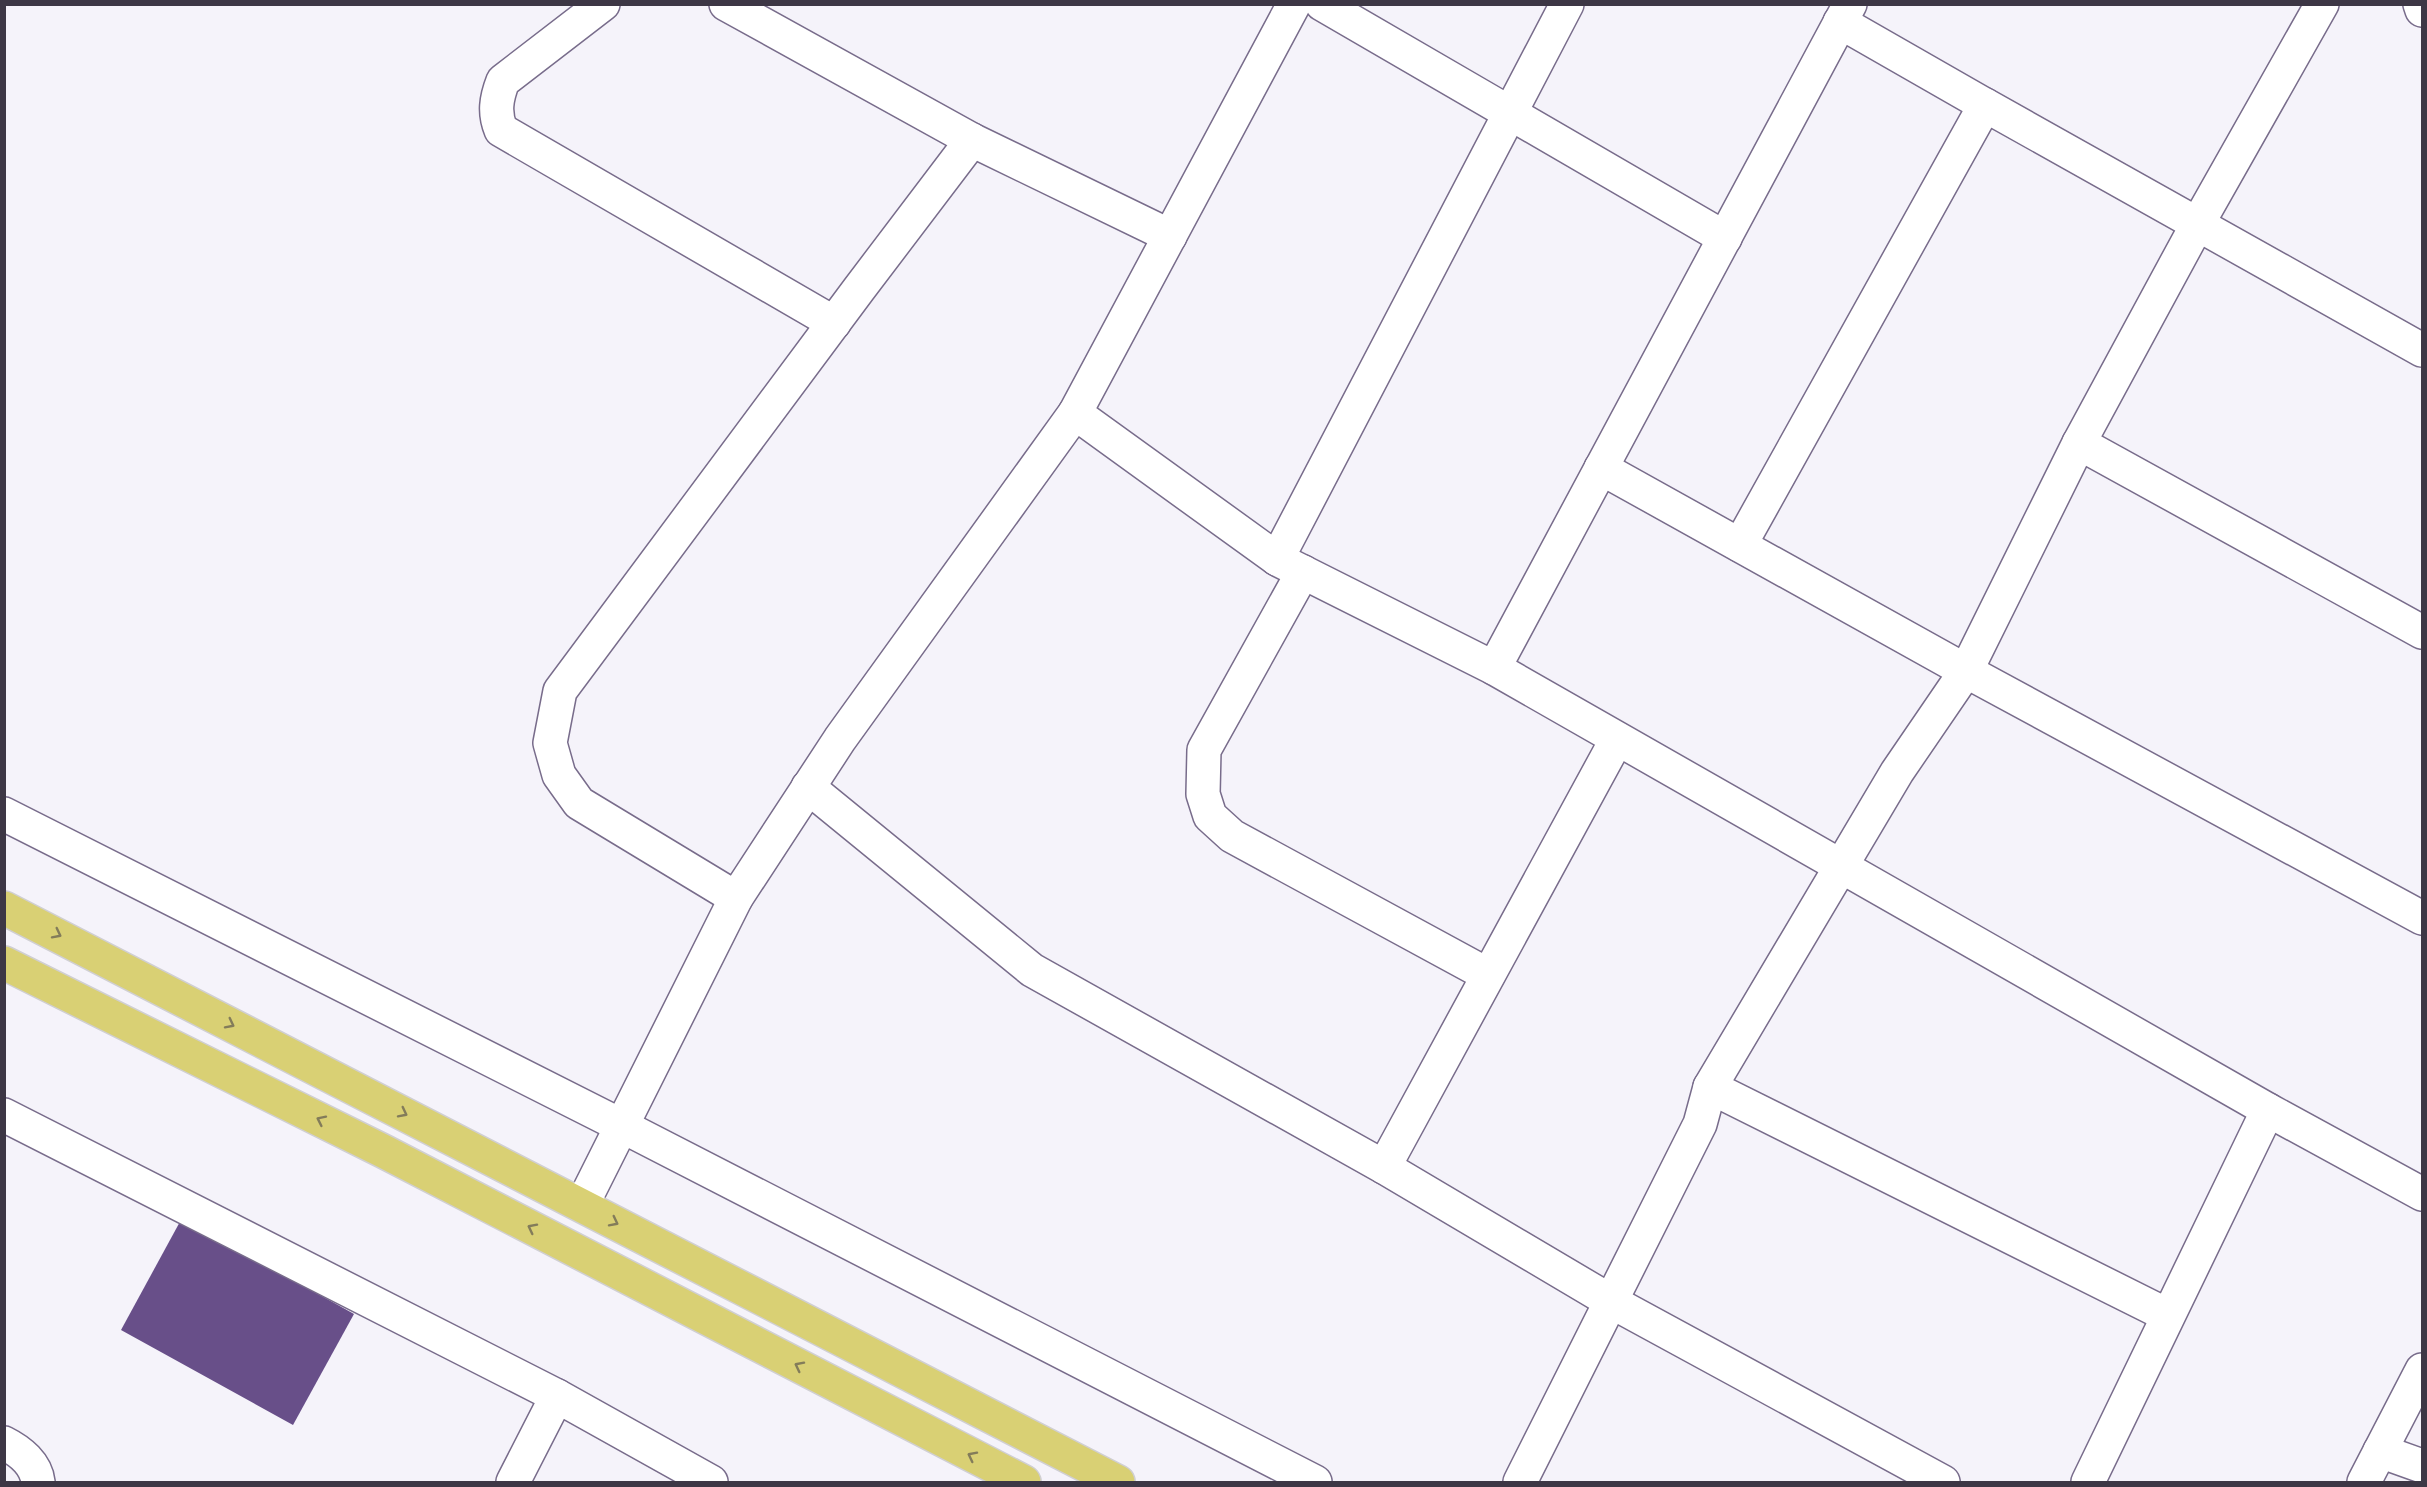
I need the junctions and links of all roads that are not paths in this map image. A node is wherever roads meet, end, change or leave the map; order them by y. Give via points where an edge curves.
1 (603, 4) edge
2 (726, 4) edge
3 (1294, 4) edge
4 (1322, 4) edge
5 (1567, 4) edge
6 (2322, 4) edge
7 (2420, 4) edge
8 (2422, 10) edge
9 (1845, 13) edge
10 (1985, 105) junction
11 (1510, 113) junction
12 (972, 141) junction
13 (2197, 225) junction
14 (1170, 236) junction
15 (1725, 238) junction
16 (834, 323) junction
17 (2422, 350) edge
18 (1074, 413) junction
19 (2079, 443) junction
20 (1601, 468) junction
21 (1740, 545) junction
22 (1290, 566) junction
23 (2422, 632) edge
24 (1494, 668) junction
25 (1966, 671) junction
26 (1617, 739) junction
27 (808, 788) junction
28 (4, 814) edge
29 (1840, 867) junction
30 (736, 898) junction
31 (4, 908) edge
32 (2422, 918) edge
33 (4, 963) edge
34 (1488, 975) junction
35 (1710, 1087) junction
36 (2268, 1110) junction
37 (4, 1115) edge
38 (622, 1126) junction
39 (1384, 1167) junction
40 (2422, 1194) edge
41 (582, 1205) junction
42 (1612, 1302) junction
43 (2167, 1315) junction
44 (2422, 1370) edge
45 (558, 1396) junction
46 (4, 1443) edge
47 (2380, 1451) junction
48 (2422, 1466) edge
49 (38, 1482) edge
50 (513, 1482) edge
51 (711, 1482) edge
52 (1024, 1482) edge
53 (1118, 1482) edge
54 (1315, 1482) edge
55 (1520, 1482) edge
56 (1943, 1482) edge
57 (2088, 1482) edge
58 (2364, 1482) edge

1 - 16 street via 503,81 496,96 496,118 501,130
2 - 12 street
3 - 14 street
4 - 11 street
5 - 11 street
6 - 13 street
7 - 8 street
9 - 10 street
9 - 15 street
10 - 13 street
10 - 21 street
11 - 15 street
11 - 22 street
12 - 14 street
12 - 16 street
13 - 17 street
13 - 19 street
14 - 18 street
15 - 20 street
16 - 30 street via 560,692 550,743 559,775 579,803
18 - 22 street
18 - 27 street
19 - 23 street
19 - 25 street
20 - 21 street
20 - 24 street
21 - 25 street
22 - 24 street
22 - 34 street via 1204,750 1203,794 1210,816 1232,836
24 - 26 street
25 - 29 street via 1897,772
25 - 32 street
26 - 29 street
26 - 34 street
27 - 30 street
27 - 39 street via 1032,970
28 - 38 street
29 - 35 street
29 - 36 street
30 - 38 street
31 -> 41 main road
52 -> 33 main road via 383,1151
34 - 39 street
35 - 42 street via 1700,1124
35 - 43 street
36 - 40 street
36 - 43 street
37 - 45 street
38 - 41 street
38 - 54 street
39 - 42 street
41 -> 53 main road
42 - 55 street
42 - 56 street
43 - 57 street
44 - 47 street
45 - 50 street
45 - 51 street
46 - 49 street via 20,1451 37,1473
47 - 48 street
47 - 58 street

